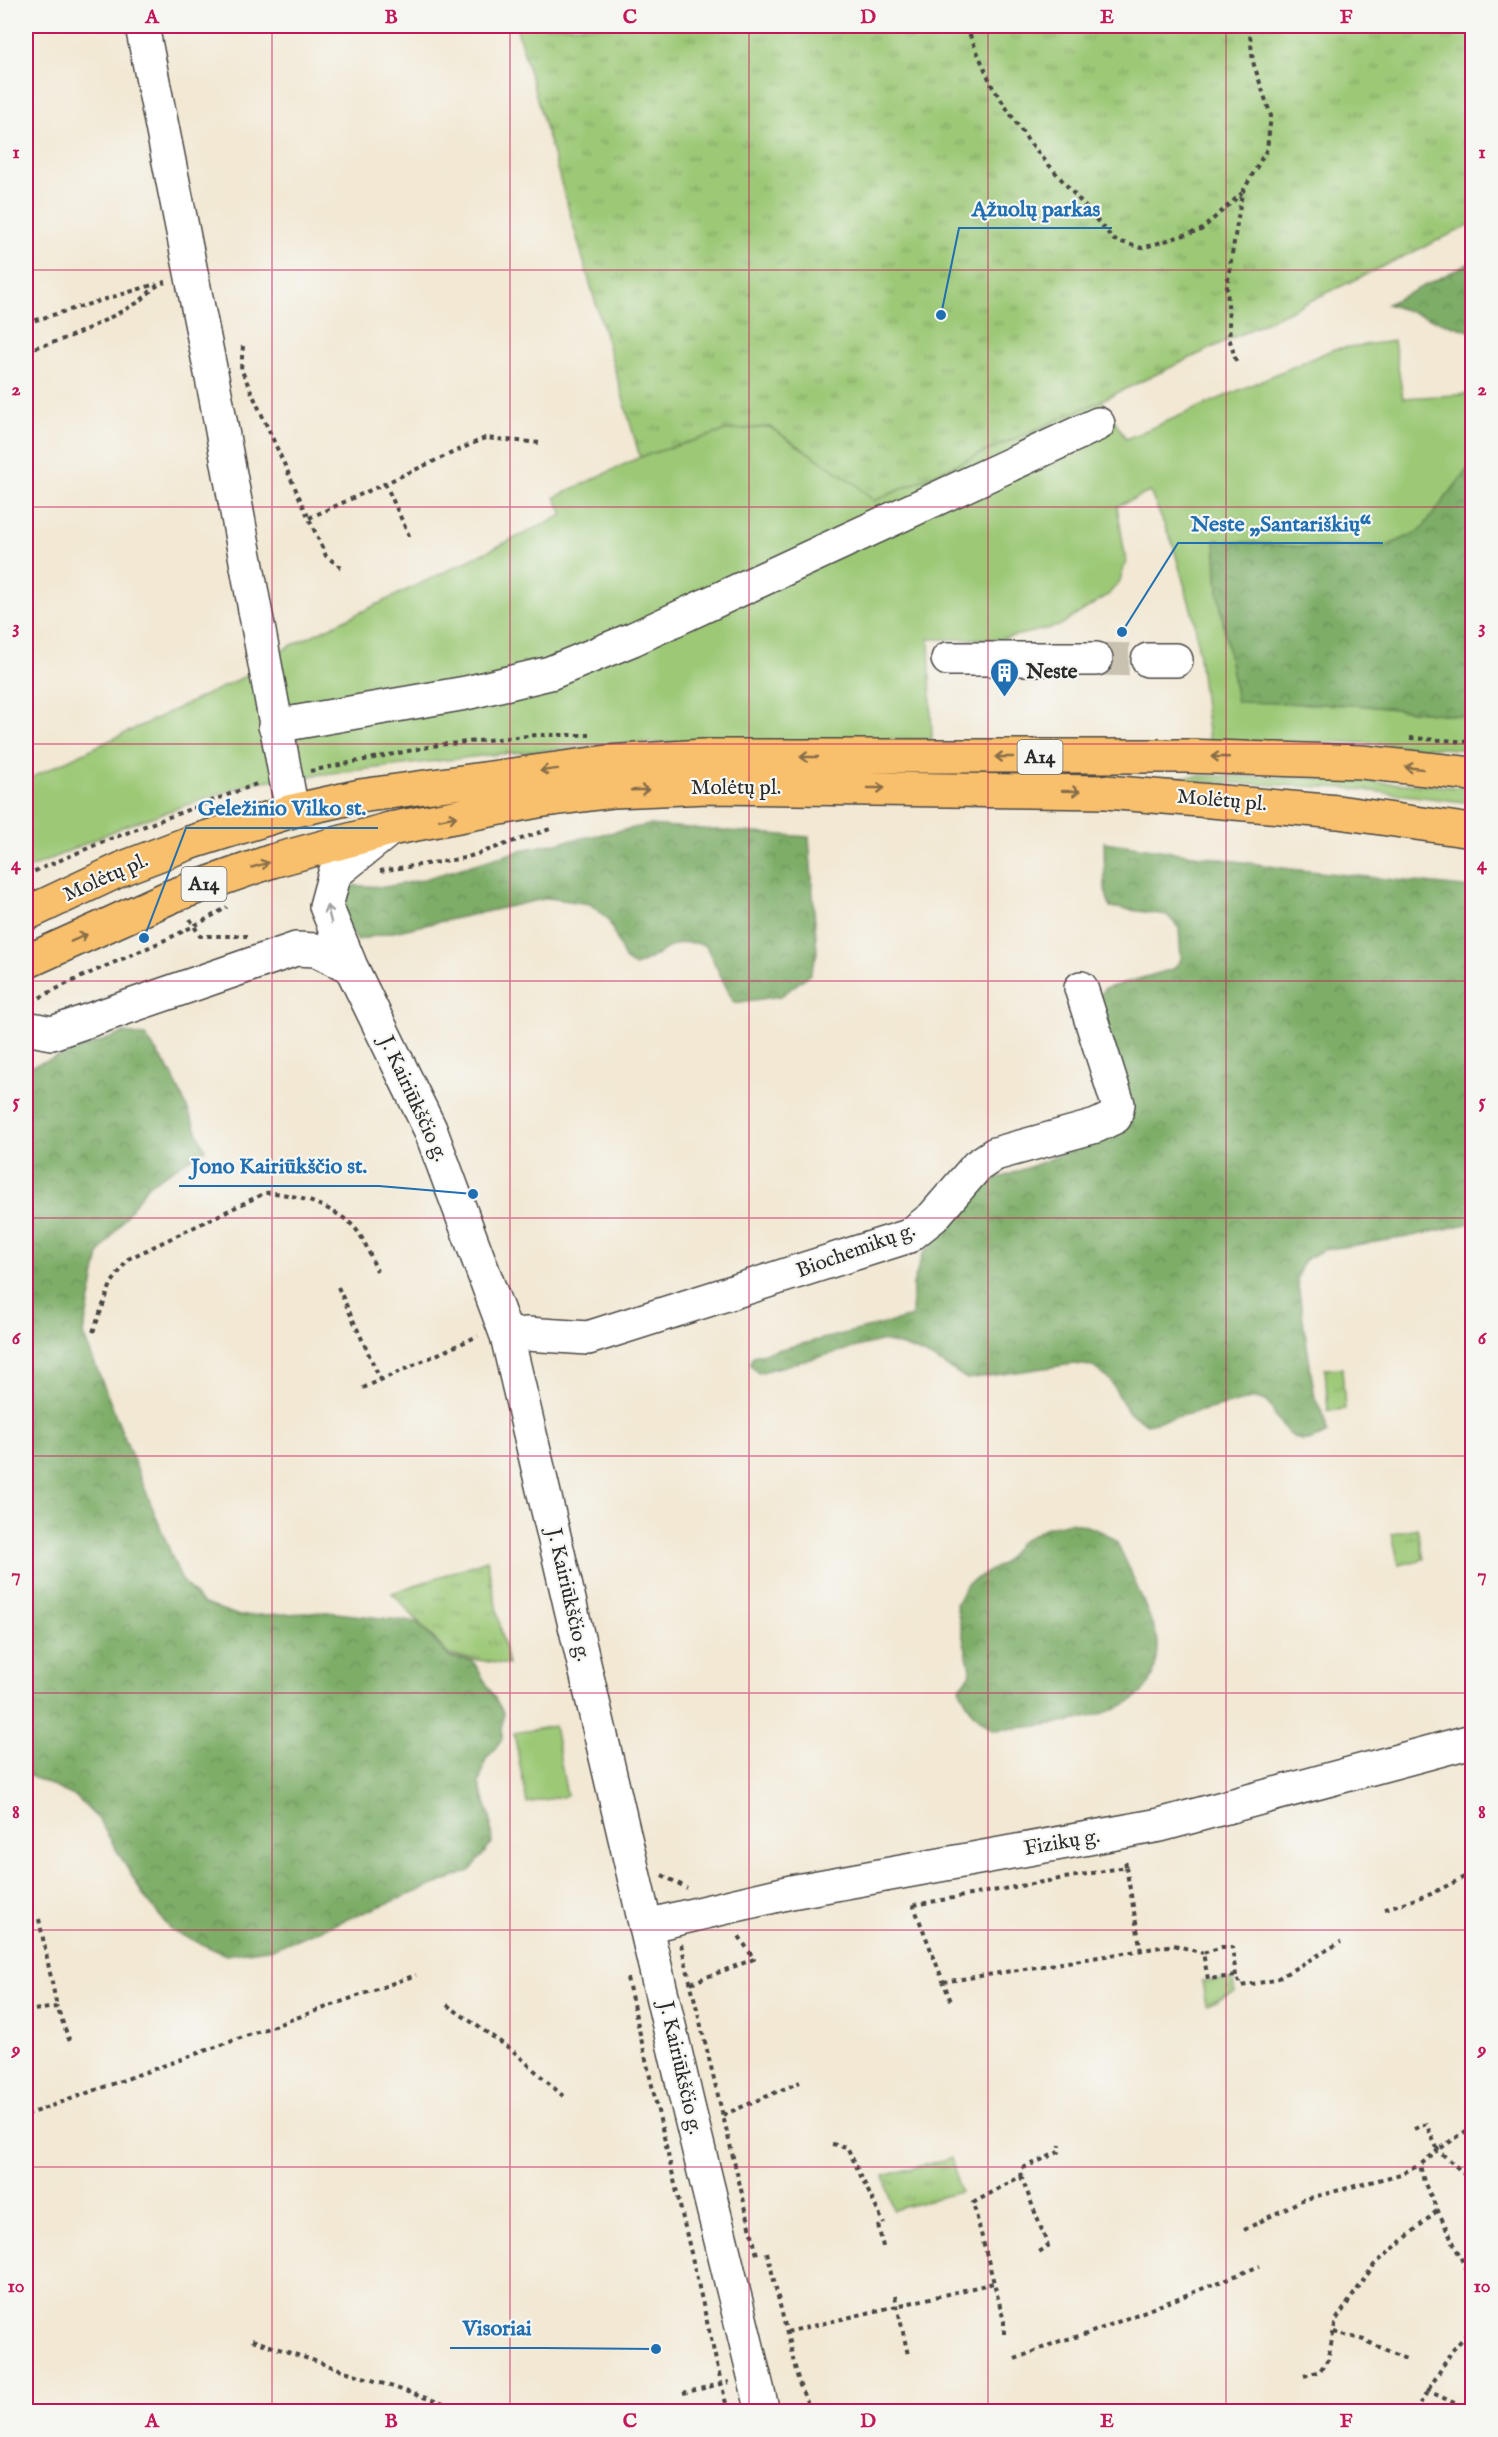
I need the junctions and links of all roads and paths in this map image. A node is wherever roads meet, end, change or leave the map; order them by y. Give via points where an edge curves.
1 (142, 26) edge
2 (966, 26) edge
3 (1249, 26) edge
4 (1242, 193) junction
5 (192, 276) junction
6 (157, 284) junction
7 (26, 323) edge
8 (243, 346) dead end
9 (26, 349) edge
10 (1236, 361) dead end
11 (1098, 424) dead end
12 (541, 443) dead end
13 (385, 483) junction
14 (309, 518) junction
15 (410, 538) dead end
16 (343, 569) dead end
17 (948, 659) dead end
18 (1096, 659) tunnel mouth
19 (275, 726) junction
20 (1473, 774) edge
21 (292, 811) junction
22 (552, 828) dead end
23 (390, 829) junction
24 (1473, 831) edge
25 (377, 871) dead end
26 (231, 904) dead end
27 (26, 914) edge
28 (26, 962) edge
29 (351, 967) junction
30 (1081, 988) dead end
31 (26, 1005) edge
32 (26, 1028) edge
33 (377, 1270) dead end
34 (338, 1287) dead end
35 (505, 1330) junction
36 (93, 1332) dead end
37 (381, 1381) junction
38 (363, 1389) dead end
39 (1473, 1741) edge
40 (1121, 1833) junction
41 (630, 1858) junction
42 (1126, 1867) junction
43 (902, 1872) junction
44 (1473, 1874) edge
45 (914, 1905) junction
46 (725, 1908) junction
47 (1385, 1909) dead end
48 (39, 1919) dead end
49 (658, 1923) junction
50 (1341, 1942) dead end
51 (1141, 1951) junction
52 (1203, 1953) junction
53 (626, 1970) dead end
54 (416, 1975) dead end
55 (1236, 1976) junction
56 (943, 1982) junction
57 (691, 1983) junction
58 (951, 2004) dead end
59 (447, 2005) dead end
60 (57, 2007) junction
61 (26, 2011) edge
62 (70, 2042) dead end
63 (800, 2082) dead end
64 (563, 2096) dead end
65 (26, 2115) edge
66 (723, 2115) junction
67 (1473, 2127) edge
68 (1414, 2129) dead end
69 (832, 2144) dead end
70 (1060, 2145) dead end
71 (1438, 2150) junction
72 (1420, 2165) junction
73 (1021, 2176) junction
74 (1473, 2181) edge
75 (1438, 2210) junction
76 (884, 2224) dead end
77 (878, 2225) dead end
78 (1244, 2230) dead end
79 (884, 2251) dead end
80 (767, 2252) dead end
81 (1035, 2254) dead end
82 (757, 2255) dead end
83 (1260, 2266) dead end
84 (1473, 2281) edge
85 (994, 2283) junction
86 (894, 2296) dead end
87 (897, 2307) junction
88 (1473, 2328) edge
89 (787, 2332) junction
90 (1334, 2332) junction
91 (1004, 2334) dead end
92 (252, 2340) dead end
93 (908, 2355) dead end
94 (1015, 2359) dead end
95 (1408, 2360) dead end
96 (754, 2376) junction
97 (1304, 2376) dead end
98 (721, 2384) junction
99 (1426, 2390) junction
100 (683, 2393) dead end
101 (1473, 2410) edge
102 (468, 2412) edge
103 (728, 2412) edge
104 (763, 2412) edge
105 (811, 2412) edge
106 (1414, 2412) edge

1 - 5 street
2 - 4 path via 992,86 1029,142 1114,240 1142,248 1201,230
3 - 4 path via 1253,62 1271,116 1267,149
4 - 10 path via 1227,285 1230,341
5 - 6 path
5 - 19 street
6 - 7 path
6 - 9 path via 140,301 94,326
8 - 14 path via 241,369
11 - 19 street via 655,630 550,673 466,693
12 - 13 path via 485,438
13 - 14 path
13 - 15 path
14 - 16 path via 326,556
17 - 18 street
19 - 21 street
20 -> 21 highway, Molėtų pl. / A14 via 1362,762 1186,756 703,756 532,772 360,796
21 - 27 highway, Molėtų pl. / A14 via 126,867
22 - 25 path via 465,858
23 -> 24 highway, Molėtų pl. / A14 via 603,792 719,787 1106,792 1338,812
28 -> 23 highway, Molėtų pl. / A14 via 218,878
29 -> 23 street, J. Kairiūkščio g. via 328,914 328,889 335,873
26 - 31 path via 195,928 68,981
29 - 32 street via 316,950 296,949 52,1033
29 - 35 street, J. Kairiūkščio g. via 430,1129
30 - 35 street, Biochemikų g. via 1118,1104 1115,1117 1096,1126 995,1154 977,1166 933,1217 909,1236 588,1338
33 - 36 path via 358,1232 345,1216 280,1192 265,1193 128,1259 111,1284
34 - 37 path
35 - 37 path
35 - 41 street, J. Kairiūkščio g.
37 - 38 path
39 - 40 street, Fizikų g.
40 - 42 path
40 - 43 street, Fizikų g.
41 - 46 path
41 - 49 street, J. Kairiūkščio g.
42 - 45 path
42 - 51 path
43 - 45 path
43 - 46 street, Fizikų g.
44 - 47 path via 1431,1894
45 - 56 path
46 - 49 street, Fizikų g.
46 - 57 path via 754,1959
48 - 60 path
49 - 57 path via 680,1936
49 - 96 street, J. Kairiūkščio g.
50 - 55 path via 1262,1984 1241,1986
51 - 52 path via 1174,1945
51 - 56 path
52 - 55 path via 1208,1979
52 - 55 path via 1232,1947
53 - 98 path
54 - 65 path
56 - 58 path
57 - 66 path
59 - 64 path via 512,2050
60 - 61 path
60 - 62 path
63 - 66 path
66 - 82 path
67 - 71 path
68 - 71 path via 1426,2124
69 - 76 path via 848,2147
70 - 73 path via 1059,2152 1023,2168
71 - 72 path
71 - 74 path
72 - 75 path
72 - 78 path via 1401,2174 1302,2200
73 - 81 path via 1048,2246
73 - 85 path via 973,2203
75 - 84 path
75 - 90 path via 1374,2265 1336,2320
77 - 79 path
80 - 89 path
83 - 94 path
85 - 87 path
85 - 91 path
86 - 87 path
87 - 89 path
87 - 93 path
88 - 99 path
89 - 105 path
90 - 95 path via 1364,2340
90 - 97 path via 1328,2359 1320,2371
92 - 102 path
96 - 98 path
96 - 104 street, J. Kairiūkščio g.
98 - 100 path
98 - 103 path
99 - 101 path
99 - 106 path

